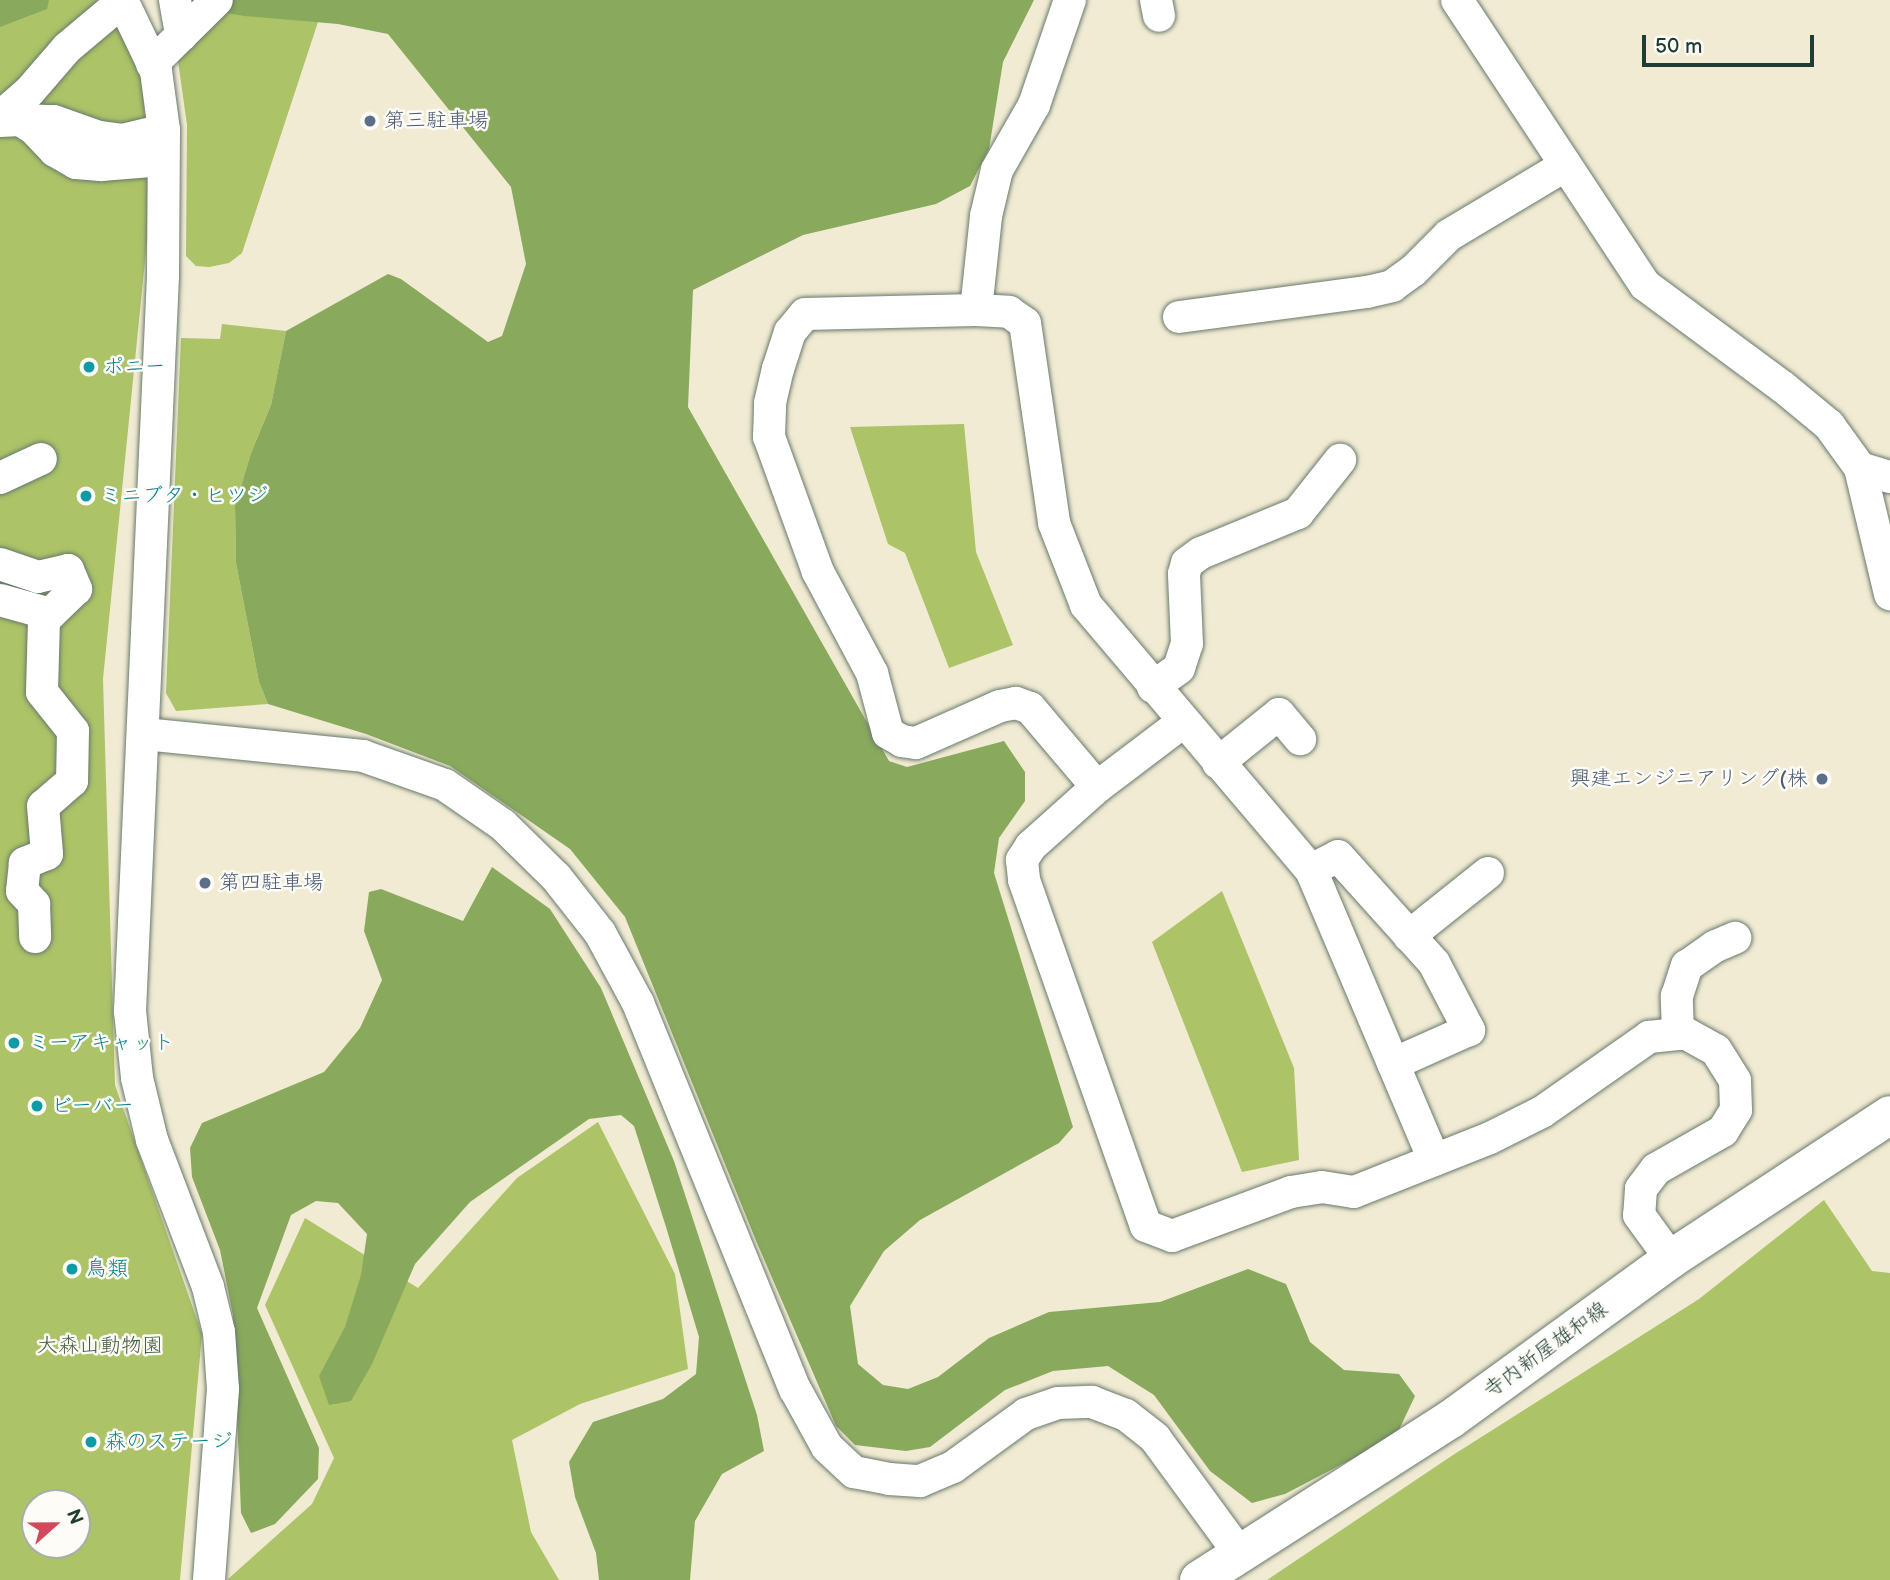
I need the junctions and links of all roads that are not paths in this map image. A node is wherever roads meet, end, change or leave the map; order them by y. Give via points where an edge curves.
1 (174, 0) edge
2 (217, 0) edge
3 (1070, 0) edge
4 (1457, 0) edge
5 (122, 1) edge
6 (181, 36) junction
7 (55, 61) junction
8 (152, 64) junction
9 (7, 119) edge
10 (69, 126) junction
11 (164, 145) junction
12 (1566, 165) junction
13 (976, 310) junction
14 (1179, 317) dead end
15 (41, 459) dead end
16 (1340, 460) dead end
17 (1860, 468) junction
18 (1890, 477) edge
19 (0, 478) edge
20 (0, 565) edge
21 (1890, 594) edge
22 (0, 600) edge
23 (50, 614) junction
24 (1153, 687) junction
25 (1183, 722) junction
26 (144, 734) junction
27 (1300, 740) dead end
28 (1219, 763) junction
29 (1097, 787) junction
30 (1311, 870) junction
31 (1488, 873) dead end
32 (1409, 936) junction
33 (35, 937) dead end
34 (1735, 938) dead end
35 (1678, 1034) junction
36 (1393, 1064) junction
37 (1890, 1115) edge
38 (1434, 1160) junction
39 (1671, 1259) junction
40 (1240, 1554) junction
41 (209, 1580) edge
42 (1199, 1580) edge

1 - 6 street
2 - 6 street
3 - 13 street via 1034,105 997,170 985,216
4 - 12 street
5 - 7 street
5 - 8 street
6 - 8 street
7 - 9 street
7 - 10 street via 52,73 60,111
8 - 11 street via 162,97
9 - 10 street
9 - 11 street via 33,128 55,151 76,163 101,165
10 - 11 street via 99,137
11 - 26 street
12 - 14 street via 1449,235 1392,286
12 - 17 street via 1645,285 1829,425
13 - 24 street via 1009,312 1025,323 1054,523 1086,605
13 - 29 street via 805,314 790,332 779,369 770,403 769,437 818,572 872,673 888,733 916,743 1016,703 1030,708
15 - 19 street
16 - 24 street via 1298,513 1187,563 1187,644 1179,668
17 - 18 street
17 - 21 street
20 - 23 street via 38,577 68,570 76,589
22 - 23 street
23 - 33 street via 44,620 42,692 73,731 72,781 43,806 47,854 25,863 22,891 34,904
24 - 25 street
25 - 28 street
25 - 29 street
26 - 40 street via 363,756 445,785 503,825 556,877 600,933 638,1003 795,1389 827,1447 854,1472 920,1481 953,1467 1026,1414 1058,1403 1092,1402 1126,1415 1155,1438
26 - 41 street via 130,1011 137,1078 152,1140 208,1287 219,1332 223,1389
27 - 28 street via 1279,715
28 - 30 street
29 - 38 street via 1031,846 1022,860 1024,880 1146,1226 1172,1236 1290,1192 1322,1187 1354,1192
30 - 32 street via 1338,856
30 - 36 street
31 - 32 street
32 - 36 street via 1434,963 1469,1030
34 - 35 street via 1687,966 1677,996
35 - 38 street via 1649,1037 1542,1112
35 - 39 street via 1685,1033 1716,1050 1735,1081 1736,1110 1724,1131 1656,1169 1641,1189 1639,1215
36 - 38 street
37 - 39 main road, 寺内新屋雄和線
39 - 40 main road, 寺内新屋雄和線 via 1451,1419
40 - 42 main road, 寺内新屋雄和線

